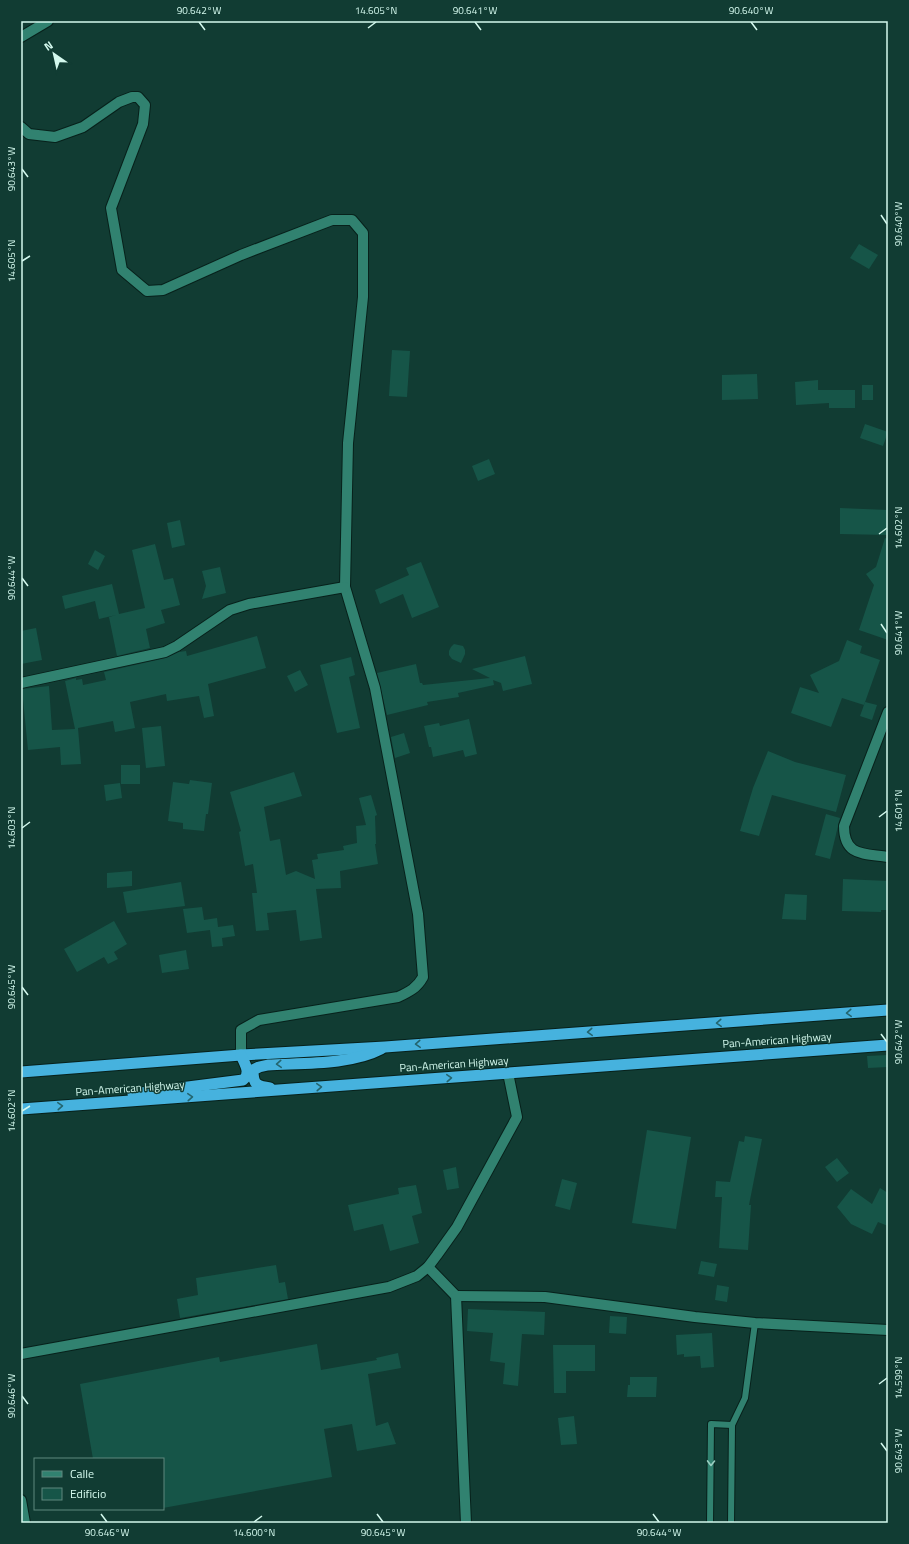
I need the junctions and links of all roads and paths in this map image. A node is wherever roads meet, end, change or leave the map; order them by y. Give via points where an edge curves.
1 (48, 21) edge
2 (21, 37) edge
3 (21, 127) edge
4 (345, 587) junction
5 (21, 683) edge
6 (888, 712) edge
7 (888, 857) edge
8 (888, 1010) edge
9 (888, 1045) edge
10 (385, 1047) junction
11 (240, 1055) junction
12 (21, 1072) edge
13 (508, 1074) junction
14 (281, 1090) junction
15 (81, 1104) junction
16 (21, 1109) edge
17 (428, 1268) junction
18 (456, 1296) junction
19 (755, 1323) junction
20 (888, 1330) edge
21 (21, 1354) edge
22 (732, 1425) junction
23 (21, 1500) edge
24 (25, 1523) edge
25 (466, 1523) edge
26 (710, 1523) edge
27 (731, 1523) edge

1 - 2 street
3 - 4 street via 29,134 55,137 83,128 119,102 132,96 145,105 143,124 111,208 122,270 147,291 163,290 241,255 332,220 352,220 363,233 363,297 348,443
4 - 5 street via 249,604 230,610 165,652
4 - 11 street via 374,688 418,914 423,977 410,992 398,997 259,1020 241,1030
6 - 7 street via 844,826 844,837 856,852
8 -> 10 highway, Pan-American Highway
9 - 13 highway, Pan-American Highway
10 - 11 highway, Pan-American Highway
10 -> 14 highway via 353,1059 268,1065 253,1070 253,1078 259,1086
11 - 12 highway, Pan-American Highway
11 - 15 highway via 248,1073 243,1080 112,1096
14 -> 13 highway, Pan-American Highway
13 - 17 street via 517,1117 457,1227
15 -> 14 highway, Pan-American Highway
16 -> 15 highway, Pan-American Highway
17 - 18 street
17 - 21 street via 417,1276 389,1287
18 - 19 street via 546,1297
18 - 25 street
19 - 20 street
19 - 22 lane via 745,1398
22 -> 26 lane via 711,1424
22 - 27 lane
23 - 24 street

